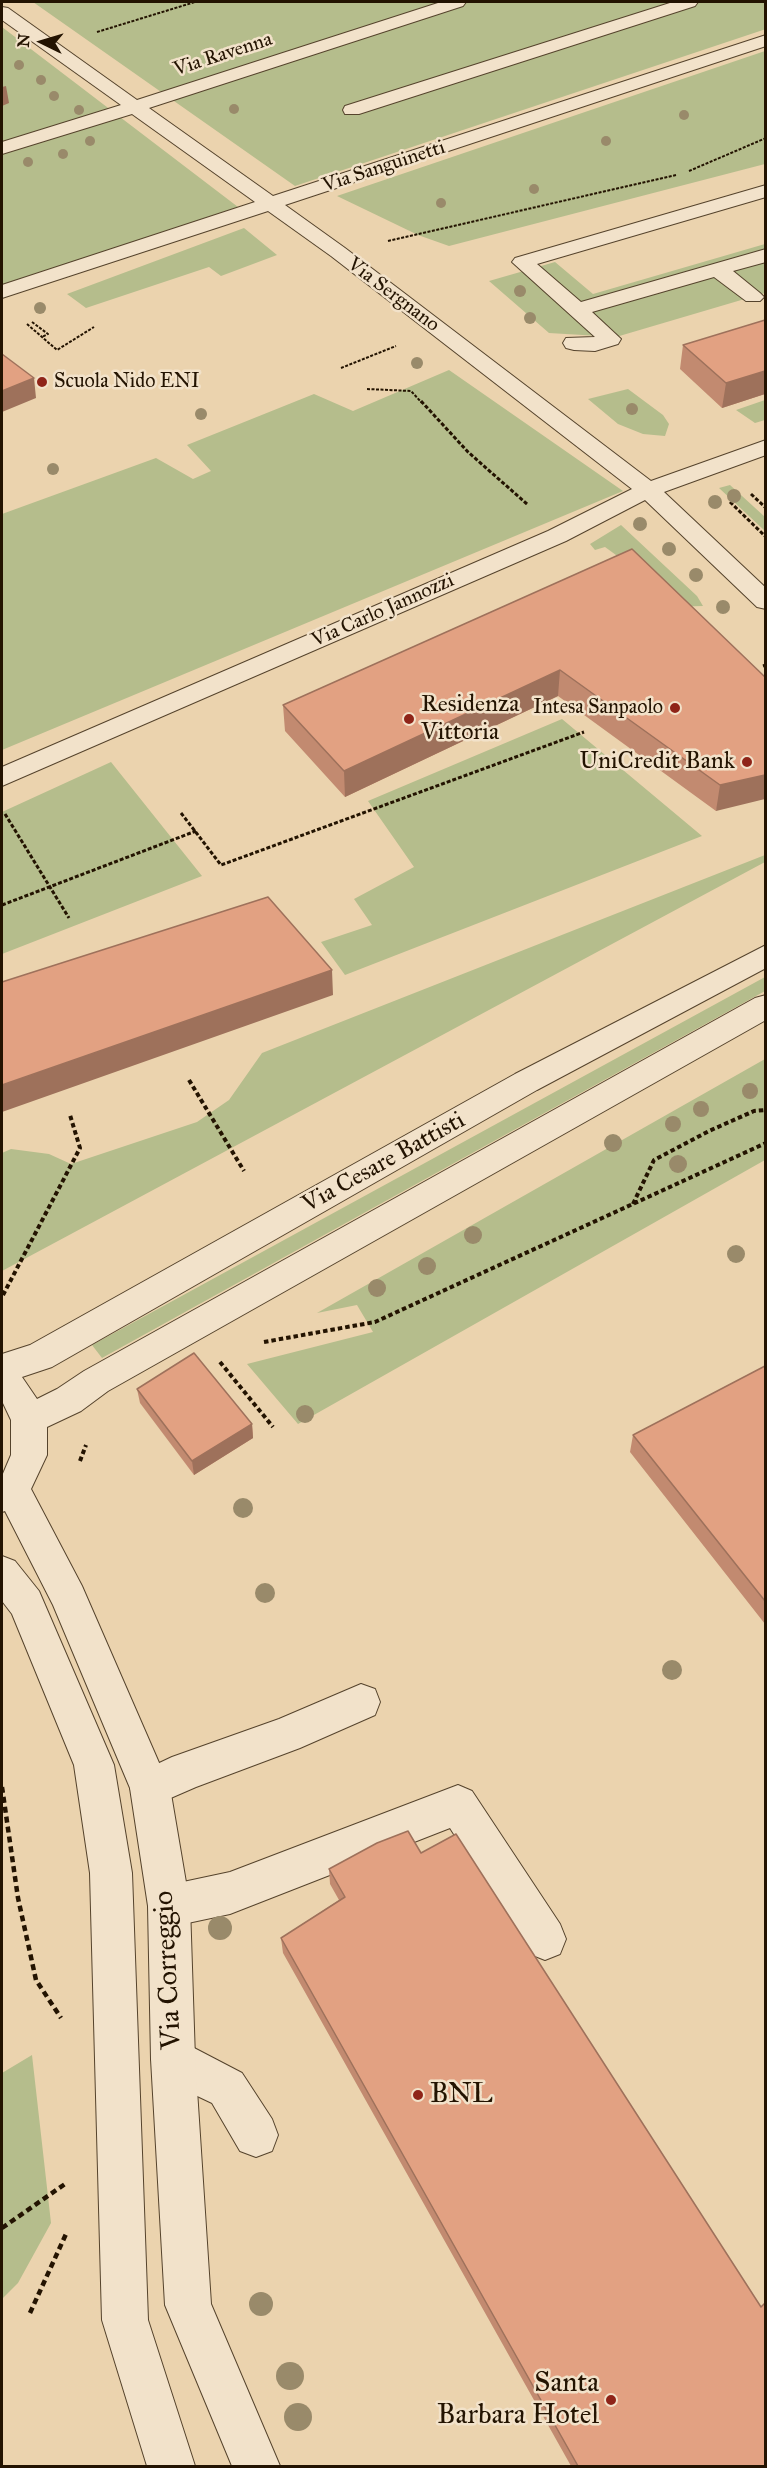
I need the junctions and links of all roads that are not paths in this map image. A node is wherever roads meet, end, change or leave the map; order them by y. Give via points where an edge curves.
1 (457, 2) edge
2 (689, 2) edge
3 (619, 7) dead end
4 (2, 12) edge
5 (638, 17) junction
6 (35, 36) junction
7 (765, 40) edge
8 (13, 42) dead end
9 (135, 107) junction
10 (352, 110) dead end
11 (2, 148) edge
12 (765, 191) edge
13 (271, 204) junction
14 (765, 255) edge
15 (717, 269) junction
16 (694, 276) junction
17 (2, 292) edge
18 (753, 297) dead end
19 (729, 304) dead end
20 (577, 310) junction
21 (591, 347) dead end
22 (765, 447) edge
23 (648, 490) junction
24 (765, 602) edge
25 (2, 777) edge
26 (765, 955) edge
27 (765, 1006) edge
28 (2, 1368) edge
29 (2, 1380) edge
30 (29, 1419) junction
31 (7, 1493) edge
32 (2, 1573) edge
33 (361, 1702) dead end
34 (150, 1788) junction
35 (169, 1905) junction
36 (545, 1939) dead end
37 (173, 2059) junction
38 (256, 2135) dead end
39 (171, 2466) edge
40 (256, 2466) edge

1 - 9 street, Via Ravenna
2 - 5 street
3 - 5 street
4 - 6 street, Via Sergnano
5 - 10 street
6 - 8 street
6 - 9 street, Via Sergnano
7 - 13 street, Via Sanguinetti
9 - 11 street, Via Ravenna
9 - 13 street, Via Sergnano
12 - 20 street via 522,262
13 - 17 street, Via Sanguinetti
13 - 23 street, Via Sergnano
14 - 15 street
15 - 16 street
15 - 18 street
16 - 19 street
16 - 20 street
20 - 21 street via 610,339
22 - 23 street, Via Carlo Jannozzi
23 - 24 street, Via Sergnano
23 - 25 street, Via Carlo Jannozzi via 556,536
26 - 28 street, Via Cesare Battisti via 526,1082 40,1357
27 - 30 street, Via Cesare Battisti via 96,1381 69,1400
29 - 30 street, Via Correggio via 15,1392
30 - 31 street, Via Correggio via 29,1455
31 - 34 street, Via Correggio via 69,1598
32 - 39 street via 26,1603 94,1765 111,1873 125,2320
33 - 34 street
34 - 35 street, Via Correggio
35 - 36 street via 230,1893 458,1805
35 - 37 street, Via Correggio
37 - 38 street via 227,2088
37 - 40 street, Via Correggio via 188,2305

